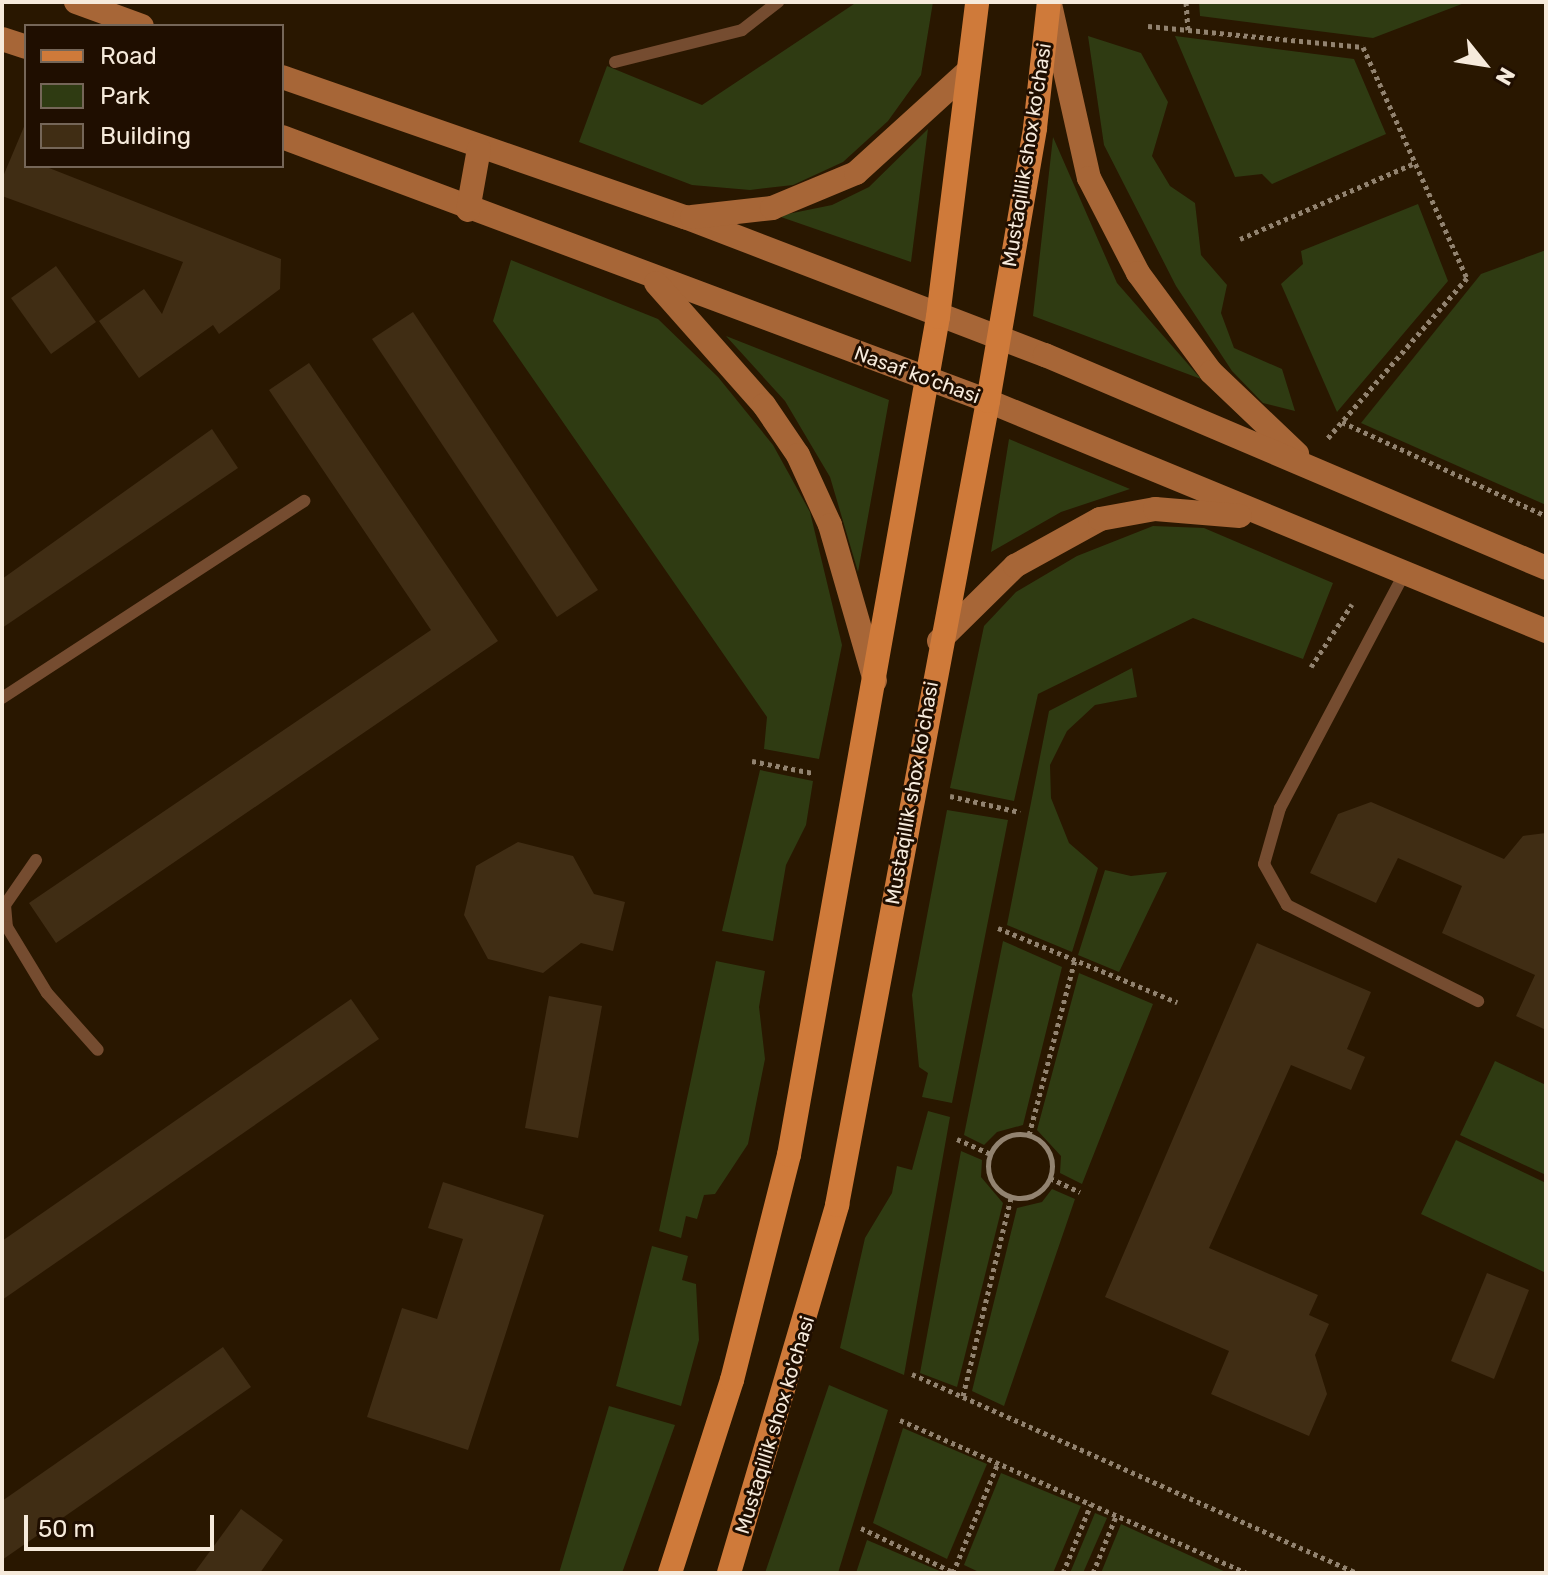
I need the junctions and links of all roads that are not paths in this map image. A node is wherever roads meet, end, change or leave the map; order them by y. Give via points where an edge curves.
1 (76, 2) edge
2 (778, 2) edge
3 (977, 2) edge
4 (1049, 2) edge
5 (136, 24) edge
6 (2, 39) edge
7 (24, 46) edge
8 (615, 62) dead end
9 (967, 72) junction
10 (284, 78) edge
11 (284, 138) edge
12 (479, 149) junction
13 (468, 210) junction
14 (685, 217) junction
15 (651, 278) junction
16 (938, 317) junction
17 (998, 339) junction
18 (926, 379) junction
19 (988, 401) junction
20 (1310, 466) junction
21 (304, 501) dead end
22 (1272, 520) junction
23 (1546, 568) edge
24 (1404, 574) junction
25 (1546, 631) edge
26 (939, 641) junction
27 (876, 685) junction
28 (2, 698) edge
29 (36, 860) dead end
30 (1478, 1001) dead end
31 (98, 1050) dead end
32 (670, 1573) edge
33 (729, 1573) edge

1 - 5 main road
2 - 8 lane via 742,30
3 - 9 main road
4 - 17 main road, Mustaqillik shox ko'chasi via 1035,128
4 - 20 main road via 1089,178 1138,273 1211,372
6 - 7 main road
9 - 14 main road via 856,173 772,208
9 - 16 main road
10 - 12 main road
11 - 13 main road, Nasaf ko‘chasi
12 - 13 main road
12 - 14 main road
13 - 15 main road, Nasaf ko‘chasi
14 - 16 main road
15 - 18 main road, Nasaf ko‘chasi
15 - 27 main road via 755,394 798,455 830,525
16 - 17 main road
16 - 18 main road
17 - 19 main road, Mustaqillik shox ko'chasi
17 - 20 main road
18 - 19 main road, Nasaf ko‘chasi
18 - 27 main road
19 - 22 main road, Nasaf ko‘chasi
19 - 26 main road, Mustaqillik shox ko'chasi
20 - 23 main road
21 - 28 lane
22 - 24 main road, Nasaf ko‘chasi
22 - 26 main road via 1155,509 1100,519 1015,566
24 - 25 main road, Nasaf ko‘chasi
24 - 30 lane via 1280,808 1264,864 1287,905
26 - 33 main road, Mustaqillik shox ko'chasi via 837,1205
27 - 32 main road via 789,1155 732,1380
29 - 31 lane via 5,905 7,927 47,993

